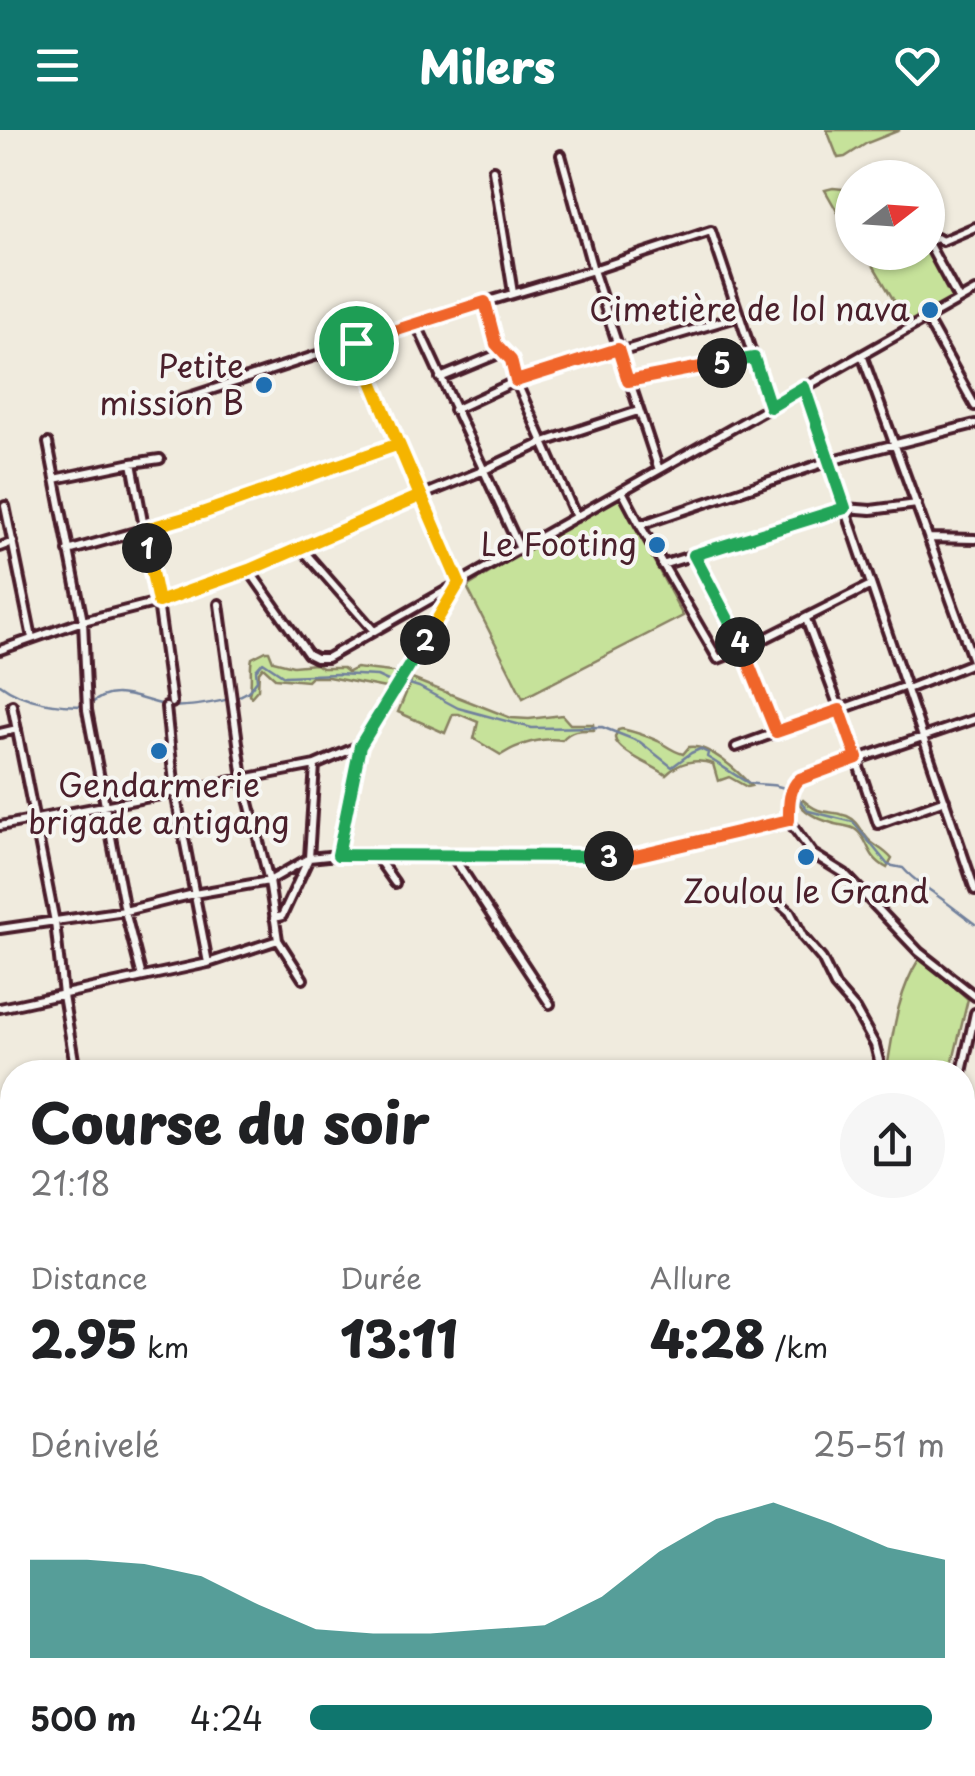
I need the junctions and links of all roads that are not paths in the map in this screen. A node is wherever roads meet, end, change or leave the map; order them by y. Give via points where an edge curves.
1 (561, 155) dead end
2 (494, 170) dead end
3 (975, 227) edge
4 (945, 240) edge
5 (593, 270) junction
6 (943, 270) edge
7 (975, 292) edge
8 (514, 293) junction
9 (959, 300) junction
10 (485, 302) junction
11 (740, 316) junction
12 (926, 318) junction
13 (415, 323) junction
14 (356, 343) junction
15 (619, 351) junction
16 (503, 352) junction
17 (862, 354) junction
18 (754, 358) junction
19 (440, 378) junction
20 (516, 381) junction
21 (628, 381) junction
22 (804, 387) junction
23 (180, 400) dead end
24 (975, 406) edge
25 (770, 407) junction
26 (454, 410) junction
27 (638, 410) junction
28 (975, 424) edge
29 (544, 442) junction
30 (48, 444) dead end
31 (399, 444) junction
32 (895, 444) junction
33 (160, 459) dead end
34 (829, 460) junction
35 (132, 462) junction
36 (659, 470) junction
37 (482, 472) junction
38 (55, 479) junction
39 (622, 492) junction
40 (420, 496) junction
41 (916, 504) junction
42 (5, 506) dead end
43 (845, 508) junction
44 (576, 518) junction
45 (640, 524) junction
46 (143, 530) junction
47 (929, 538) junction
48 (975, 539) edge
49 (12, 542) junction
50 (0, 547) edge
51 (301, 548) junction
52 (520, 549) junction
53 (68, 551) junction
54 (694, 555) junction
55 (662, 565) junction
56 (249, 570) junction
57 (459, 583) junction
58 (871, 585) junction
59 (158, 602) junction
60 (219, 604) dead end
61 (806, 619) junction
62 (83, 621) junction
63 (374, 631) junction
64 (32, 638) junction
65 (0, 650) edge
66 (744, 650) junction
67 (975, 663) edge
68 (906, 687) junction
69 (12, 704) dead end
70 (840, 710) junction
71 (975, 719) edge
72 (18, 729) junction
73 (776, 732) junction
74 (0, 733) edge
75 (923, 737) junction
76 (360, 746) junction
77 (736, 746) dead end
78 (857, 758) junction
79 (315, 765) junction
80 (242, 779) junction
81 (175, 792) junction
82 (944, 800) junction
83 (105, 806) junction
84 (34, 819) junction
85 (789, 820) junction
86 (0, 826) edge
87 (338, 855) junction
88 (376, 855) junction
89 (452, 855) junction
90 (309, 858) junction
91 (270, 882) junction
92 (394, 883) dead end
93 (975, 890) edge
94 (194, 894) junction
95 (781, 904) dead end
96 (124, 910) junction
97 (274, 918) junction
98 (55, 922) junction
99 (0, 929) edge
100 (278, 940) junction
101 (208, 963) junction
102 (142, 977) junction
103 (303, 979) dead end
104 (63, 995) junction
105 (975, 996) edge
106 (550, 1004) dead end
107 (0, 1008) edge
108 (975, 1013) edge
109 (74, 1060) edge
110 (879, 1060) edge
111 (965, 1060) edge

1 - 5 street
2 - 8 street
3 - 4 street
5 - 8 street
5 - 11 street via 711,231
5 - 15 street
6 - 9 street
7 - 9 street
8 - 10 street
9 - 12 street
10 - 13 street
10 - 16 street
11 - 15 street
11 - 18 street
12 - 17 street
12 - 24 street
13 - 14 street
13 - 19 street
14 - 23 street
14 - 31 street
15 - 20 street
15 - 21 street
16 - 19 street
16 - 20 street
17 - 22 street
17 - 32 street
18 - 21 street
18 - 25 street
19 - 26 street
20 - 26 street
20 - 29 street
21 - 27 street
22 - 25 street
22 - 34 street
25 - 36 street
26 - 37 street
27 - 29 street
27 - 36 street
28 - 32 street
29 - 37 street
29 - 44 street
30 - 38 street
31 - 40 street
31 - 46 street
32 - 34 street
32 - 41 street
33 - 35 street
34 - 43 street
34 - 45 street
35 - 38 street
35 - 46 street
36 - 39 street
37 - 40 street
37 - 52 street
38 - 53 street
39 - 44 street
39 - 45 street
40 - 51 street
40 - 57 street
41 - 43 street
41 - 47 street
42 - 49 street
43 - 54 street
43 - 58 street
44 - 52 street
45 - 55 street
46 - 53 street
46 - 59 street
47 - 48 street
47 - 67 street
49 - 50 street
49 - 64 street
51 - 56 street
51 - 63 street
52 - 57 street
53 - 62 street
54 - 55 street
54 - 66 street
55 - 66 street via 718,659
56 - 59 street
56 - 63 street via 316,658
57 - 63 street
57 - 76 street
58 - 61 street
58 - 68 street
59 - 62 street
59 - 81 street
60 - 80 street
61 - 66 street
61 - 70 street
62 - 64 street
62 - 83 street via 87,706
64 - 65 street
66 - 73 street
67 - 68 street
68 - 70 street
68 - 75 street
69 - 72 street
70 - 73 street
70 - 78 street
71 - 75 street
72 - 74 street
72 - 84 street
73 - 77 street
75 - 78 street
75 - 82 street
76 - 79 street
76 - 87 street
78 - 82 street via 878,824
78 - 85 street via 795,783
79 - 80 street
79 - 90 street
80 - 81 street
80 - 91 street
81 - 83 street
81 - 94 street
82 - 93 street
83 - 84 street
83 - 96 street
84 - 86 street
84 - 98 street
85 - 89 street via 631,857
85 - 105 street via 814,854
87 - 88 street
87 - 90 street
88 - 89 street
88 - 92 street
89 - 106 street
90 - 91 street
90 - 97 street via 282,916
91 - 94 street
91 - 97 street
94 - 96 street
94 - 101 street
95 - 110 street via 854,1009
96 - 98 street
96 - 102 street
97 - 100 street
98 - 99 street
98 - 104 street
100 - 101 street
100 - 103 street
101 - 102 street
102 - 104 street
104 - 107 street
104 - 109 street
108 - 111 street

